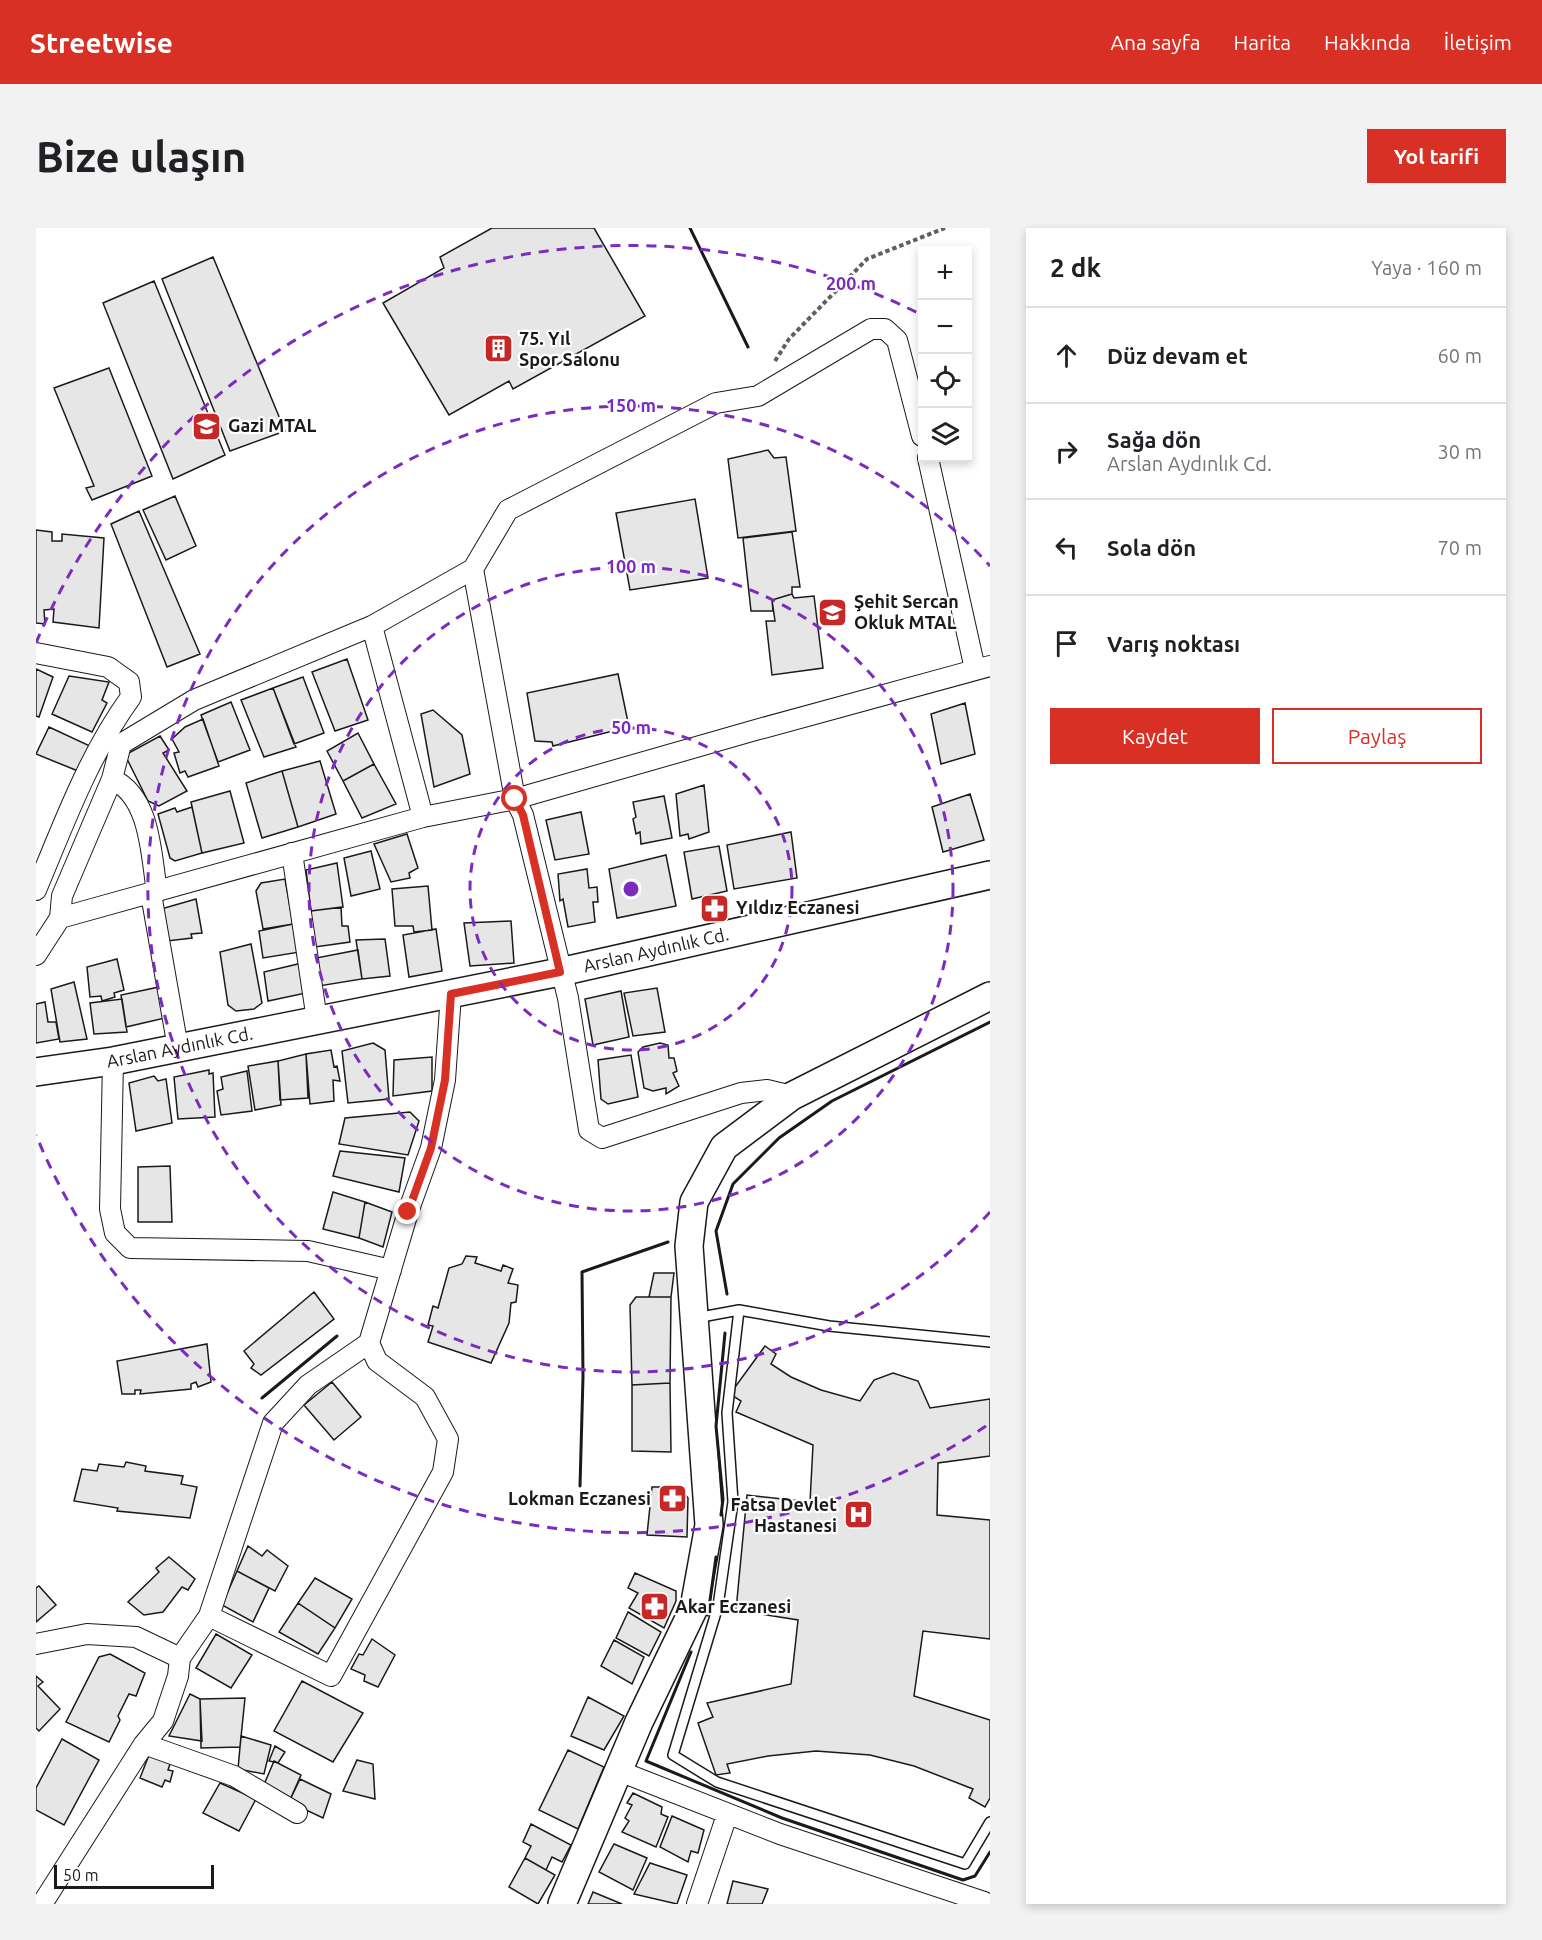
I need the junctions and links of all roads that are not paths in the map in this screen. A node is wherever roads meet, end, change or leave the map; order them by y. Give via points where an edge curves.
1 (918, 421) edge
2 (929, 462) edge
3 (473, 569) junction
4 (372, 626) junction
5 (36, 653) edge
6 (982, 668) edge
7 (111, 779) junction
8 (515, 799) junction
9 (423, 818) junction
10 (292, 853) junction
11 (990, 875) edge
12 (36, 890) edge
13 (154, 893) junction
14 (60, 918) junction
15 (36, 955) edge
16 (560, 972) junction
17 (451, 994) junction
18 (990, 996) edge
19 (317, 1020) junction
20 (178, 1048) junction
21 (113, 1061) junction
22 (36, 1072) edge
23 (792, 1096) junction
24 (391, 1270) junction
25 (740, 1310) junction
26 (694, 1319) junction
27 (990, 1342) edge
28 (369, 1343) junction
29 (209, 1616) junction
30 (36, 1644) edge
31 (180, 1658) junction
32 (144, 1744) junction
33 (619, 1771) junction
34 (297, 1813) dead end
35 (728, 1815) junction
36 (990, 1822) edge
37 (985, 1899) edge
38 (42, 1904) edge
39 (562, 1904) edge
40 (697, 1904) edge

1 - 3 street via 897,340 885,329 872,329 758,396 716,403 508,510
2 - 6 street
3 - 4 street
3 - 8 street
4 - 7 street via 194,700 121,744
4 - 9 street
5 - 12 street via 108,667 129,682 131,697 87,769
6 - 8 street
7 - 13 street via 126,785 147,827
7 - 14 street via 62,896
8 - 9 street
8 - 16 street via 523,815
9 - 10 street
10 - 13 street
10 - 19 street
11 - 16 street, Arslan Aydınlık Cd.
13 - 14 street
13 - 20 street
14 - 15 street
16 - 17 street, Arslan Aydınlık Cd.
16 - 23 street via 568,998 589,1130 602,1138 741,1093 766,1090
17 - 19 street, Arslan Aydınlık Cd.
17 - 24 street via 445,1080 431,1148
18 - 23 street
19 - 20 street, Arslan Aydınlık Cd.
20 - 21 street, Arslan Aydınlık Cd.
21 - 22 street, Arslan Aydınlık Cd.
21 - 24 street via 110,1209 115,1233 130,1248 308,1251
23 - 26 street via 724,1147 694,1202 689,1246
24 - 28 street
25 - 26 lane
25 - 27 lane via 829,1326
25 - 36 lane via 727,1413 733,1502 718,1606 673,1755 717,1782 965,1864
26 - 33 street via 709,1525 694,1608
28 - 29 street via 308,1385 273,1423
28 - 29 street via 377,1361 425,1397 448,1439 443,1472 331,1676
29 - 31 street
30 - 31 street via 87,1634 136,1637
31 - 32 street via 163,1721
32 - 34 street via 234,1776
32 - 38 street
33 - 35 street
33 - 39 street
35 - 37 street
35 - 40 street

